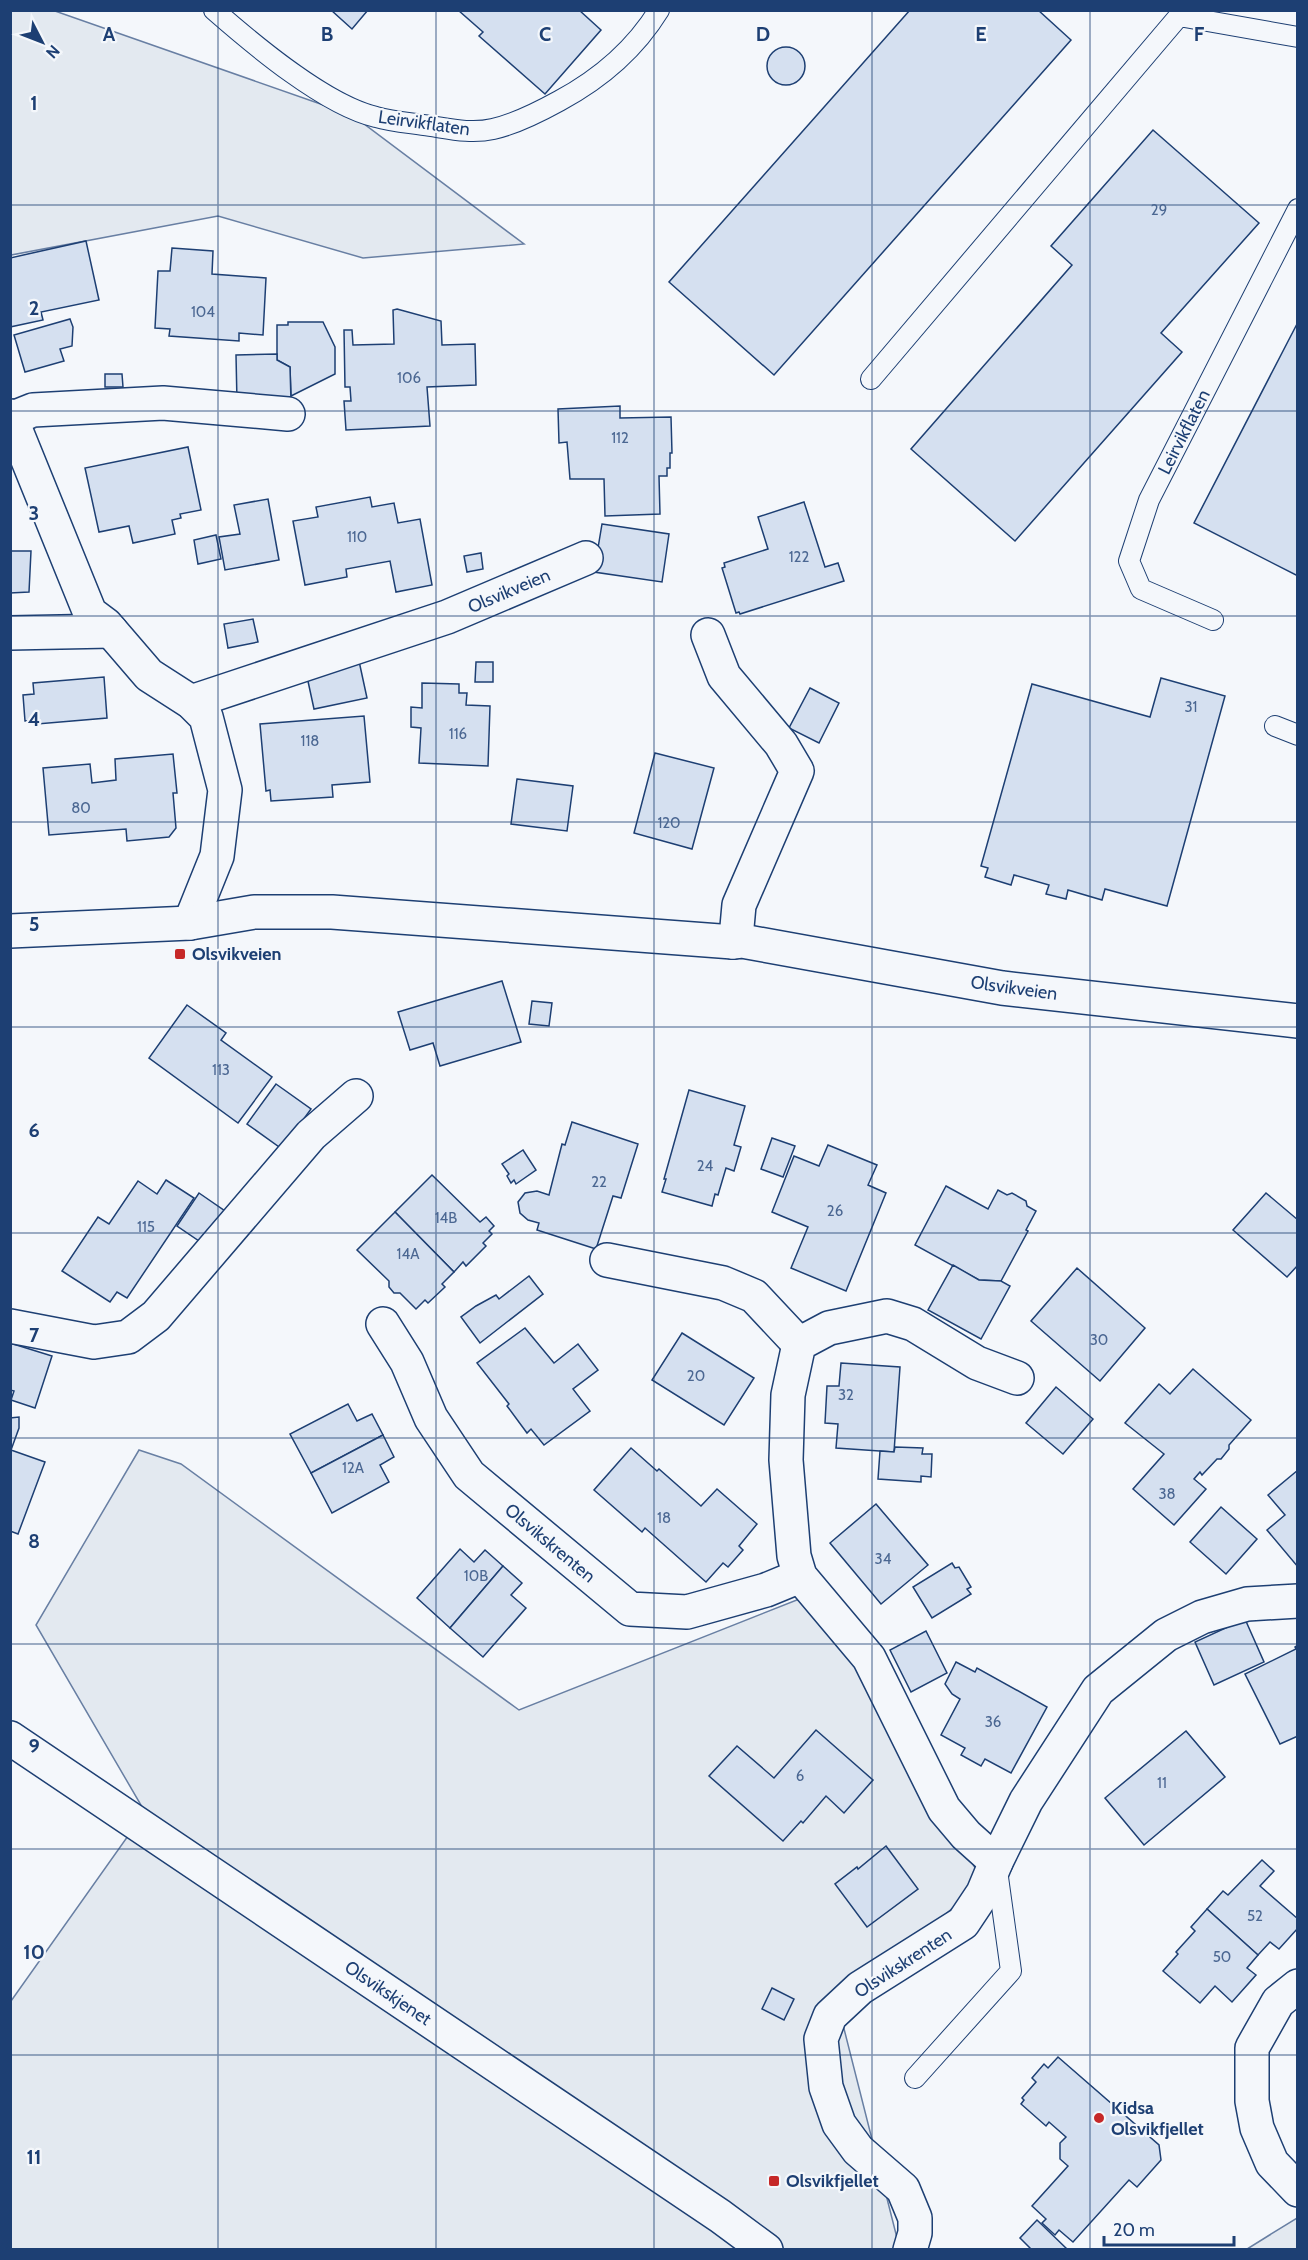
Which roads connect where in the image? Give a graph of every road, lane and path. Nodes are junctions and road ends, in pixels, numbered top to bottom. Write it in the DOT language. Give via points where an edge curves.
graph roads {
  1 [pos="214,10"];
  2 [pos="659,10"];
  3 [pos="1298,37"];
  4 [pos="1298,209"];
  5 [pos="872,379"];
  6 [pos="288,414"];
  7 [pos="12,417"];
  8 [pos="586,558"];
  9 [pos="1213,621"];
  10 [pos="111,631"];
  11 [pos="10,633"];
  12 [pos="708,635"];
  13 [pos="191,702"];
  14 [pos="1275,726"];
  15 [pos="1298,735"];
  16 [pos="190,923"];
  17 [pos="10,931"];
  18 [pos="733,942"];
  19 [pos="1298,1021"];
  20 [pos="356,1096"];
  21 [pos="607,1260"];
  22 [pos="383,1324"];
  23 [pos="10,1326"];
  24 [pos="799,1344"];
  25 [pos="1017,1378"];
  26 [pos="800,1576"];
  27 [pos="1298,1601"];
  28 [pos="10,1738"];
  29 [pos="996,1862"];
  30 [pos="1298,1986"];
  31 [pos="915,2078"];
  32 [pos="1298,2190"];
  33 [pos="766,2250"];
  34 [pos="910,2250"];
  1 -- 2 [label="lane, Leirvikflaten" via="283,65 348,106 375,117 463,131 493,129 530,116 584,88 645,33"];
  3 -- 5 [label="lane" via="1179,16"];
  4 -- 9 [label="lane, Leirvikflaten" via="1149,500 1129,561 1141,589"];
  6 -- 7 [label="street" via="163,402 33,410"];
  7 -- 10 [label="street" via="76,584 90,613"];
  8 -- 13 [label="street, Olsvikveien" via="447,617"];
  10 -- 11 [label="street"];
  10 -- 13 [label="street" via="149,675"];
  12 -- 18 [label="street" via="724,676 781,744 797,771 739,905"];
  13 -- 16 [label="street" via="206,717 225,790 217,856"];
  14 -- 15 [label="lane"];
  16 -- 17 [label="street, Olsvikveien"];
  16 -- 18 [label="street, Olsvikveien" via="254,912 332,912"];
  18 -- 19 [label="street, Olsvikveien" via="1002,988"];
  20 -- 23 [label="street" via="311,1135 156,1316 128,1337 94,1341"];
  21 -- 24 [label="street" via="723,1283 754,1296"];
  22 -- 26 [label="street, Olsvikskrenten" via="407,1362 431,1418 469,1475 630,1610 687,1612 766,1590"];
  24 -- 25 [label="street" via="829,1328 887,1317 913,1324 977,1363"];
  24 -- 26 [label="street" via="788,1395 786,1460 794,1556"];
  26 -- 29 [label="street" via="869,1658 944,1809"];
  27 -- 29 [label="street, Olsvikskrenten" via="1247,1605 1202,1617 1166,1635 1098,1690 1026,1801"];
  28 -- 33 [label="street, Olsvikskjenet"];
  29 -- 31 [label="lane" via="1011,1971"];
  29 -- 34 [label="street, Olsvikskrenten" via="983,1893 963,1923 860,1988 830,2016 821,2040 826,2087 839,2124 858,2150 903,2188 915,2218"];
  30 -- 32 [label="street" via="1278,2002 1252,2049 1252,2101 1257,2128 1272,2163"];
}
